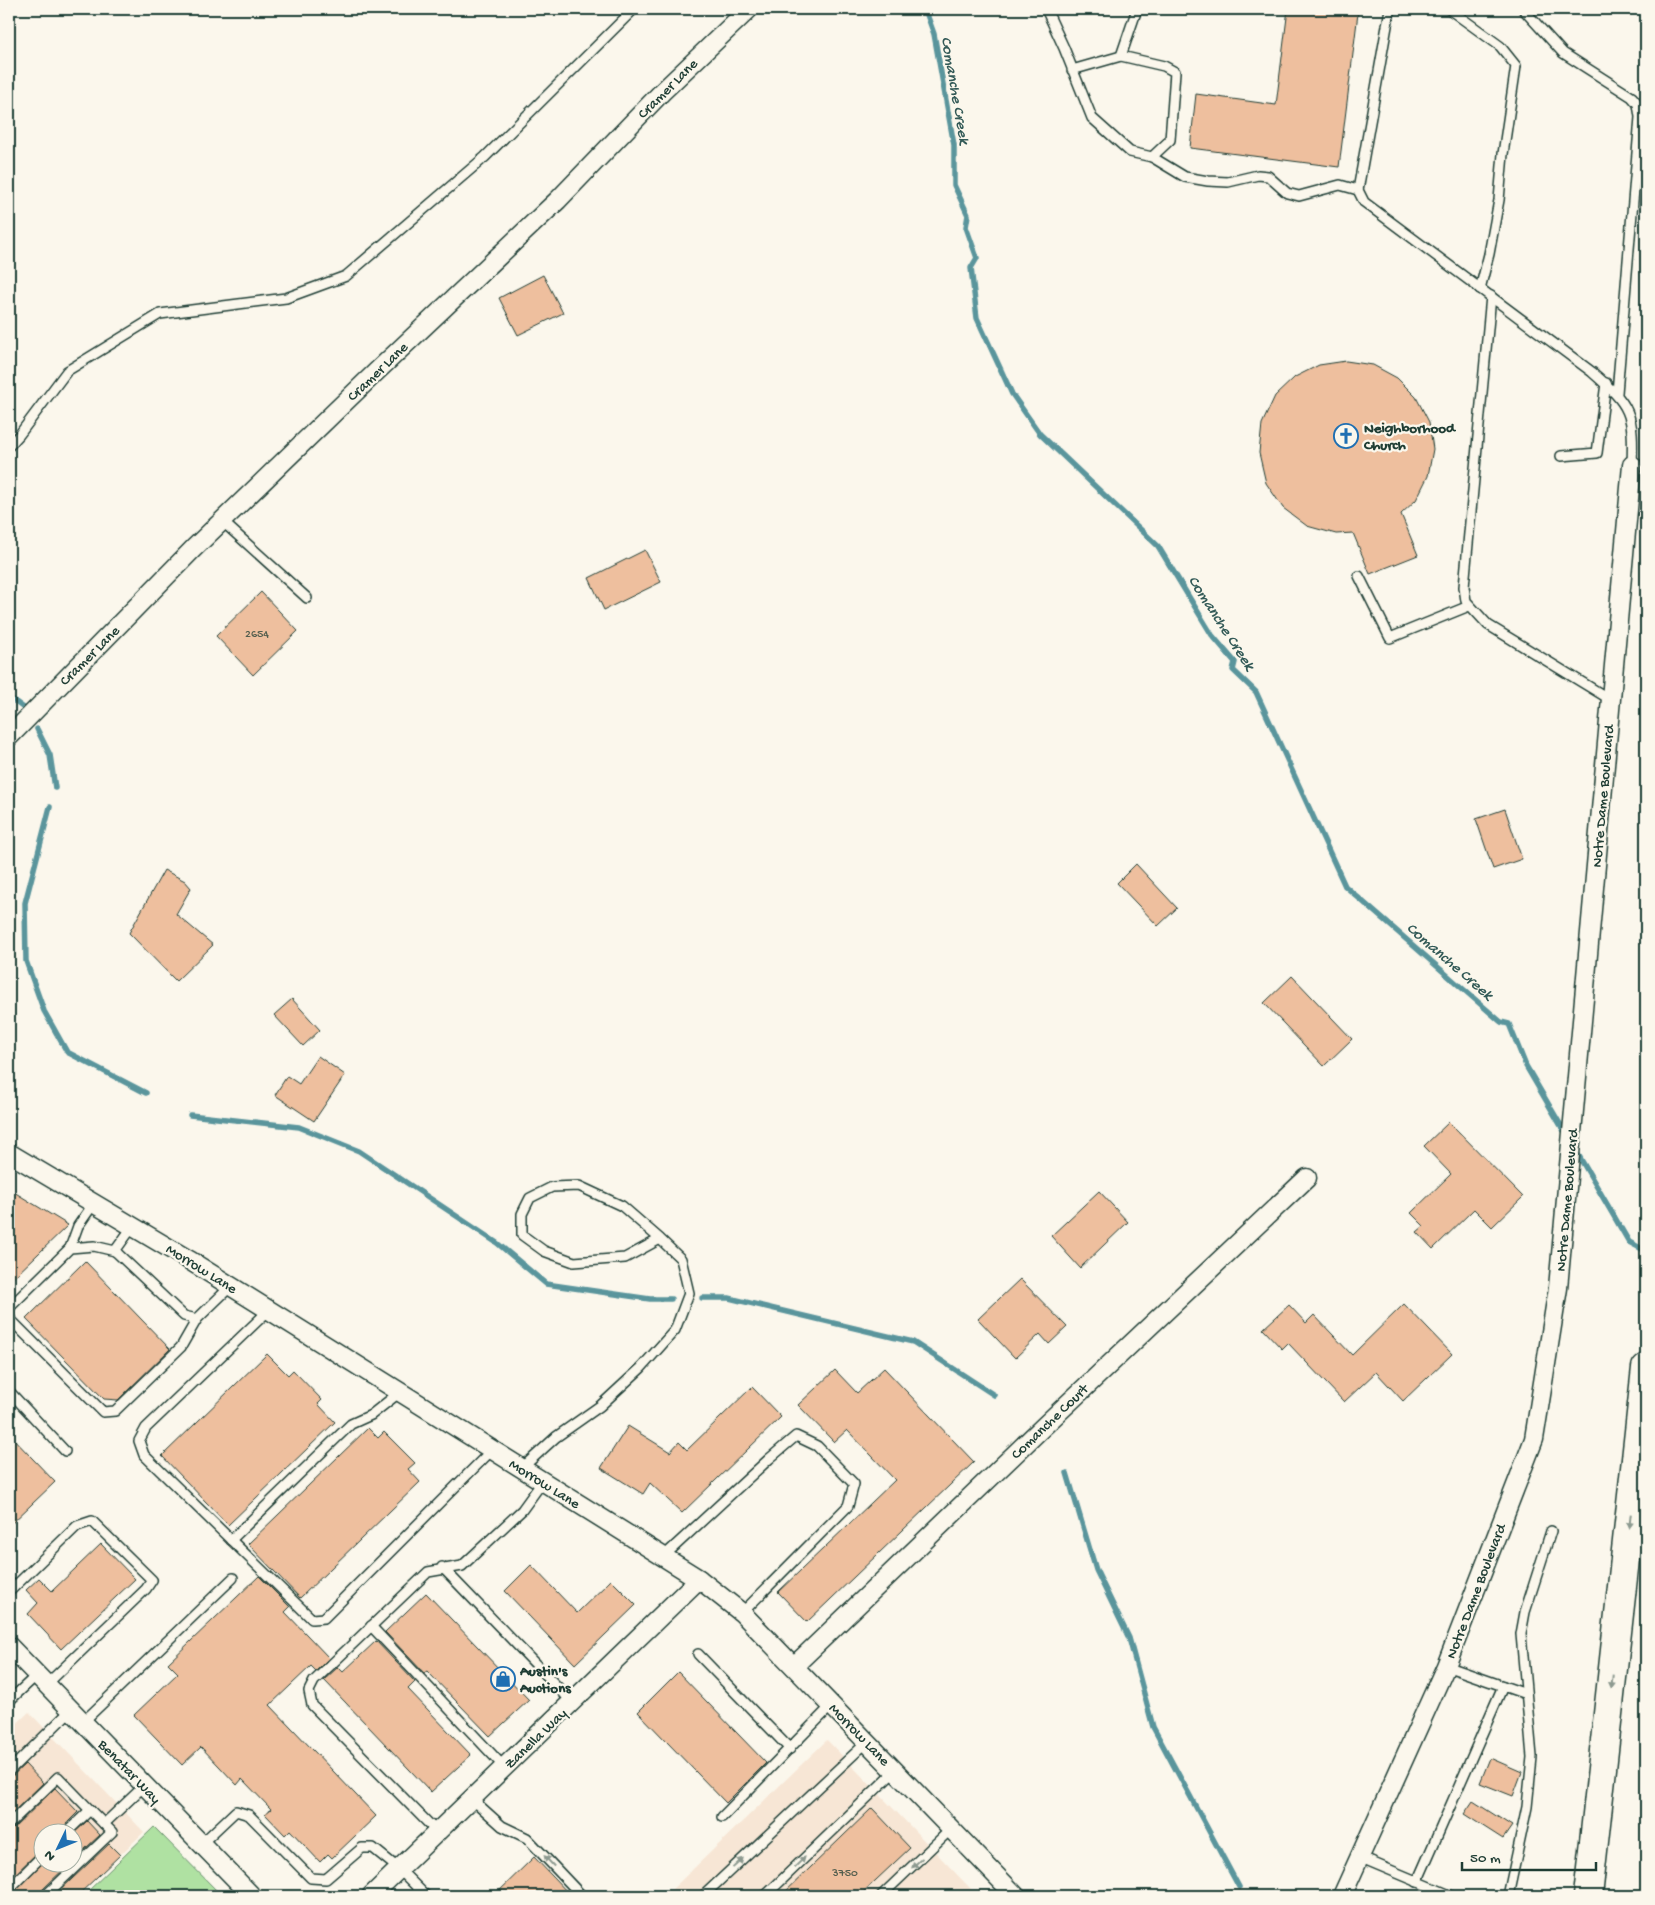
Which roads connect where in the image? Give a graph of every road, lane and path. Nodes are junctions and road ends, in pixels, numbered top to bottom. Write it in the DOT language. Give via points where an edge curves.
graph roads {
  1 [pos="634,9"];
  2 [pos="748,9"];
  3 [pos="1046,9"];
  4 [pos="1137,9"];
  5 [pos="1390,9"];
  6 [pos="1449,9"];
  7 [pos="1522,9"];
  8 [pos="1121,56"];
  9 [pos="1072,70"];
  10 [pos="1152,157"];
  11 [pos="1358,190"];
  12 [pos="1480,288"];
  13 [pos="1491,296"];
  14 [pos="1606,384"];
  15 [pos="1617,393"];
  16 [pos="9,446"];
  17 [pos="1561,456"];
  18 [pos="1632,465"];
  19 [pos="222,521"];
  20 [pos="1359,576"];
  21 [pos="307,598"];
  22 [pos="1469,606"];
  23 [pos="1611,700"];
  24 [pos="9,736"];
  25 [pos="9,1153"];
  26 [pos="1307,1178"];
  27 [pos="94,1203"];
  28 [pos="133,1226"];
  29 [pos="660,1238"];
  30 [pos="70,1248"];
  31 [pos="115,1251"];
  32 [pos="231,1286"];
  33 [pos="9,1308"];
  34 [pos="269,1310"];
  35 [pos="9,1318"];
  36 [pos="197,1319"];
  37 [pos="1646,1368"];
  38 [pos="9,1391"];
  39 [pos="400,1392"];
  40 [pos="492,1450"];
  41 [pos="65,1451"];
  42 [pos="522,1468"];
  43 [pos="542,1481"];
  44 [pos="1551,1531"];
  45 [pos="231,1540"];
  46 [pos="663,1557"];
  47 [pos="442,1568"];
  48 [pos="232,1578"];
  49 [pos="699,1579"];
  50 [pos="9,1592"];
  51 [pos="742,1613"];
  52 [pos="372,1626"];
  53 [pos="9,1646"];
  54 [pos="698,1654"];
  55 [pos="794,1666"];
  56 [pos="1446,1666"];
  57 [pos="41,1680"];
  58 [pos="1503,1686"];
  59 [pos="1526,1694"];
  60 [pos="9,1701"];
  61 [pos="572,1702"];
  62 [pos="832,1705"];
  63 [pos="77,1716"];
  64 [pos="867,1742"];
  65 [pos="790,1749"];
  66 [pos="504,1767"];
  67 [pos="895,1770"];
  68 [pos="9,1771"];
  69 [pos="144,1786"];
  70 [pos="472,1799"];
  71 [pos="90,1810"];
  72 [pos="722,1817"];
  73 [pos="77,1822"];
  74 [pos="9,1824"];
  75 [pos="104,1824"];
  76 [pos="951,1829"];
  77 [pos="437,1832"];
  78 [pos="201,1844"];
  79 [pos="1359,1857"];
  80 [pos="32,1866"];
  81 [pos="399,1869"];
  82 [pos="1417,1882"];
  83 [pos="9,1889"];
  84 [pos="45,1896"];
  85 [pos="252,1896"];
  86 [pos="371,1896"];
  87 [pos="426,1896"];
  88 [pos="582,1896"];
  89 [pos="703,1896"];
  90 [pos="765,1896"];
  91 [pos="881,1896"];
  92 [pos="1016,1896"];
  93 [pos="1342,1896"];
  94 [pos="1452,1896"];
  95 [pos="1508,1896"];
  96 [pos="1588,1896"];
  1 -- 16 [label="lane" via="485,157 346,276 286,298 160,314 67,371"];
  2 -- 19 [label="street, Cramer Lane" via="558,200"];
  3 -- 9 [label="lane"];
  4 -- 8 [label="lane"];
  5 -- 11 [label="lane"];
  6 -- 12 [label="lane" via="1500,46 1516,66 1499,200"];
  7 -- 15 [label="lane" via="1563,53 1638,104 1640,117"];
  8 -- 9 [label="lane"];
  8 -- 10 [label="lane" via="1176,72 1170,140"];
  9 -- 10 [label="lane" via="1092,118 1130,152"];
  10 -- 11 [label="lane" via="1185,177 1208,181 1228,182 1268,176 1287,193 1299,196 1340,185"];
  11 -- 12 [label="lane" via="1364,202"];
  12 -- 13 [label="lane"];
  13 -- 14 [label="lane"];
  13 -- 22 [label="lane" via="1464,587"];
  14 -- 15 [label="lane"];
  14 -- 17 [label="lane" via="1597,453"];
  15 -- 18 [label="lane" via="1624,402 1633,430"];
  18 -- 23 [label="street, Notre Dame Boulevard"];
  19 -- 21 [label="lane"];
  19 -- 24 [label="street, Cramer Lane"];
  20 -- 22 [label="lane" via="1390,638"];
  22 -- 23 [label="lane" via="1488,625"];
  23 -- 56 [label="street, Notre Dame Boulevard" via="1558,1288 1534,1439"];
  25 -- 27 [label="street, Morrow Lane"];
  26 -- 55 [label="street, Comanche Court"];
  27 -- 28 [label="street, Morrow Lane"];
  27 -- 30 [label="lane" via="78,1226"];
  28 -- 31 [label="lane"];
  28 -- 32 [label="street, Morrow Lane"];
  29 -- 29 [label="lane" via="622,1206 579,1186 552,1186 530,1198 522,1214 522,1235 544,1251 574,1262 625,1258"];
  29 -- 42 [label="lane" via="681,1260 688,1293 675,1330 600,1406 556,1437"];
  30 -- 31 [label="lane" via="94,1246"];
  30 -- 33 [label="lane"];
  31 -- 36 [label="lane" via="184,1316"];
  32 -- 34 [label="street, Morrow Lane"];
  32 -- 36 [label="lane"];
  34 -- 39 [label="street, Morrow Lane"];
  34 -- 45 [label="lane" via="146,1428 139,1442 144,1455"];
  35 -- 36 [label="lane" via="103,1412 115,1411 175,1353"];
  37 -- 96 [label="highway, one-way"];
  38 -- 41 [label="lane"];
  39 -- 40 [label="street, Morrow Lane"];
  39 -- 45 [label="lane" via="371,1416 351,1424"];
  40 -- 42 [label="street, Morrow Lane"];
  40 -- 45 [label="lane" via="324,1618 312,1619"];
  42 -- 43 [label="street, Morrow Lane"];
  43 -- 46 [label="street, Morrow Lane"];
  43 -- 47 [label="lane" via="522,1510 462,1566"];
  44 -- 59 [label="lane" via="1521,1634"];
  46 -- 49 [label="street, Morrow Lane"];
  46 -- 51 [label="lane" via="796,1436 817,1446 854,1484 848,1506"];
  47 -- 52 [label="lane" via="428,1572"];
  47 -- 61 [label="lane"];
  48 -- 63 [label="lane"];
  49 -- 51 [label="street, Morrow Lane"];
  49 -- 61 [label="street, Zanella Way"];
  50 -- 57 [label="lane" via="77,1526 92,1520 152,1580 146,1589"];
  51 -- 55 [label="street, Morrow Lane"];
  52 -- 66 [label="lane"];
  52 -- 77 [label="lane" via="314,1681 309,1692 312,1705"];
  53 -- 57 [label="street, Benatar Way"];
  54 -- 65 [label="lane"];
  55 -- 62 [label="street, Morrow Lane"];
  56 -- 58 [label="lane"];
  56 -- 79 [label="street, Notre Dame Boulevard"];
  57 -- 60 [label="lane"];
  57 -- 63 [label="street, Benatar Way"];
  58 -- 59 [label="lane"];
  58 -- 82 [label="lane"];
  59 -- 95 [label="lane" via="1532,1757 1527,1807"];
  61 -- 66 [label="street, Zanella Way"];
  62 -- 64 [label="street, Morrow Lane"];
  62 -- 65 [label="lane"];
  63 -- 68 [label="lane"];
  63 -- 69 [label="street, Benatar Way"];
  64 -- 67 [label="street, Morrow Lane"];
  89 -- 64 [label="lane, one-way"];
  65 -- 72 [label="lane"];
  66 -- 70 [label="street, Zanella Way"];
  67 -- 76 [label="street, Morrow Lane"];
  90 -- 67 [label="lane, one-way"];
  69 -- 75 [label="lane"];
  69 -- 78 [label="street, Benatar Way"];
  70 -- 77 [label="street, Zanella Way"];
  88 -- 70 [label="lane, one-way" via="527,1838 502,1826"];
  71 -- 73 [label="lane"];
  71 -- 74 [label="lane" via="58,1776"];
  71 -- 75 [label="lane"];
  75 -- 84 [label="lane" via="112,1832"];
  76 -- 91 [label="lane, one-way"];
  76 -- 92 [label="street, Morrow Lane"];
  77 -- 81 [label="street, Zanella Way"];
  78 -- 81 [label="lane" via="236,1811 249,1816 311,1878 326,1879 362,1848 373,1848"];
  78 -- 85 [label="street, Benatar Way"];
  79 -- 82 [label="lane"];
  79 -- 93 [label="street, Notre Dame Boulevard"];
  80 -- 83 [label="lane"];
  81 -- 86 [label="street, Zanella Way"];
  81 -- 87 [label="lane"];
  82 -- 94 [label="lane"];
}
